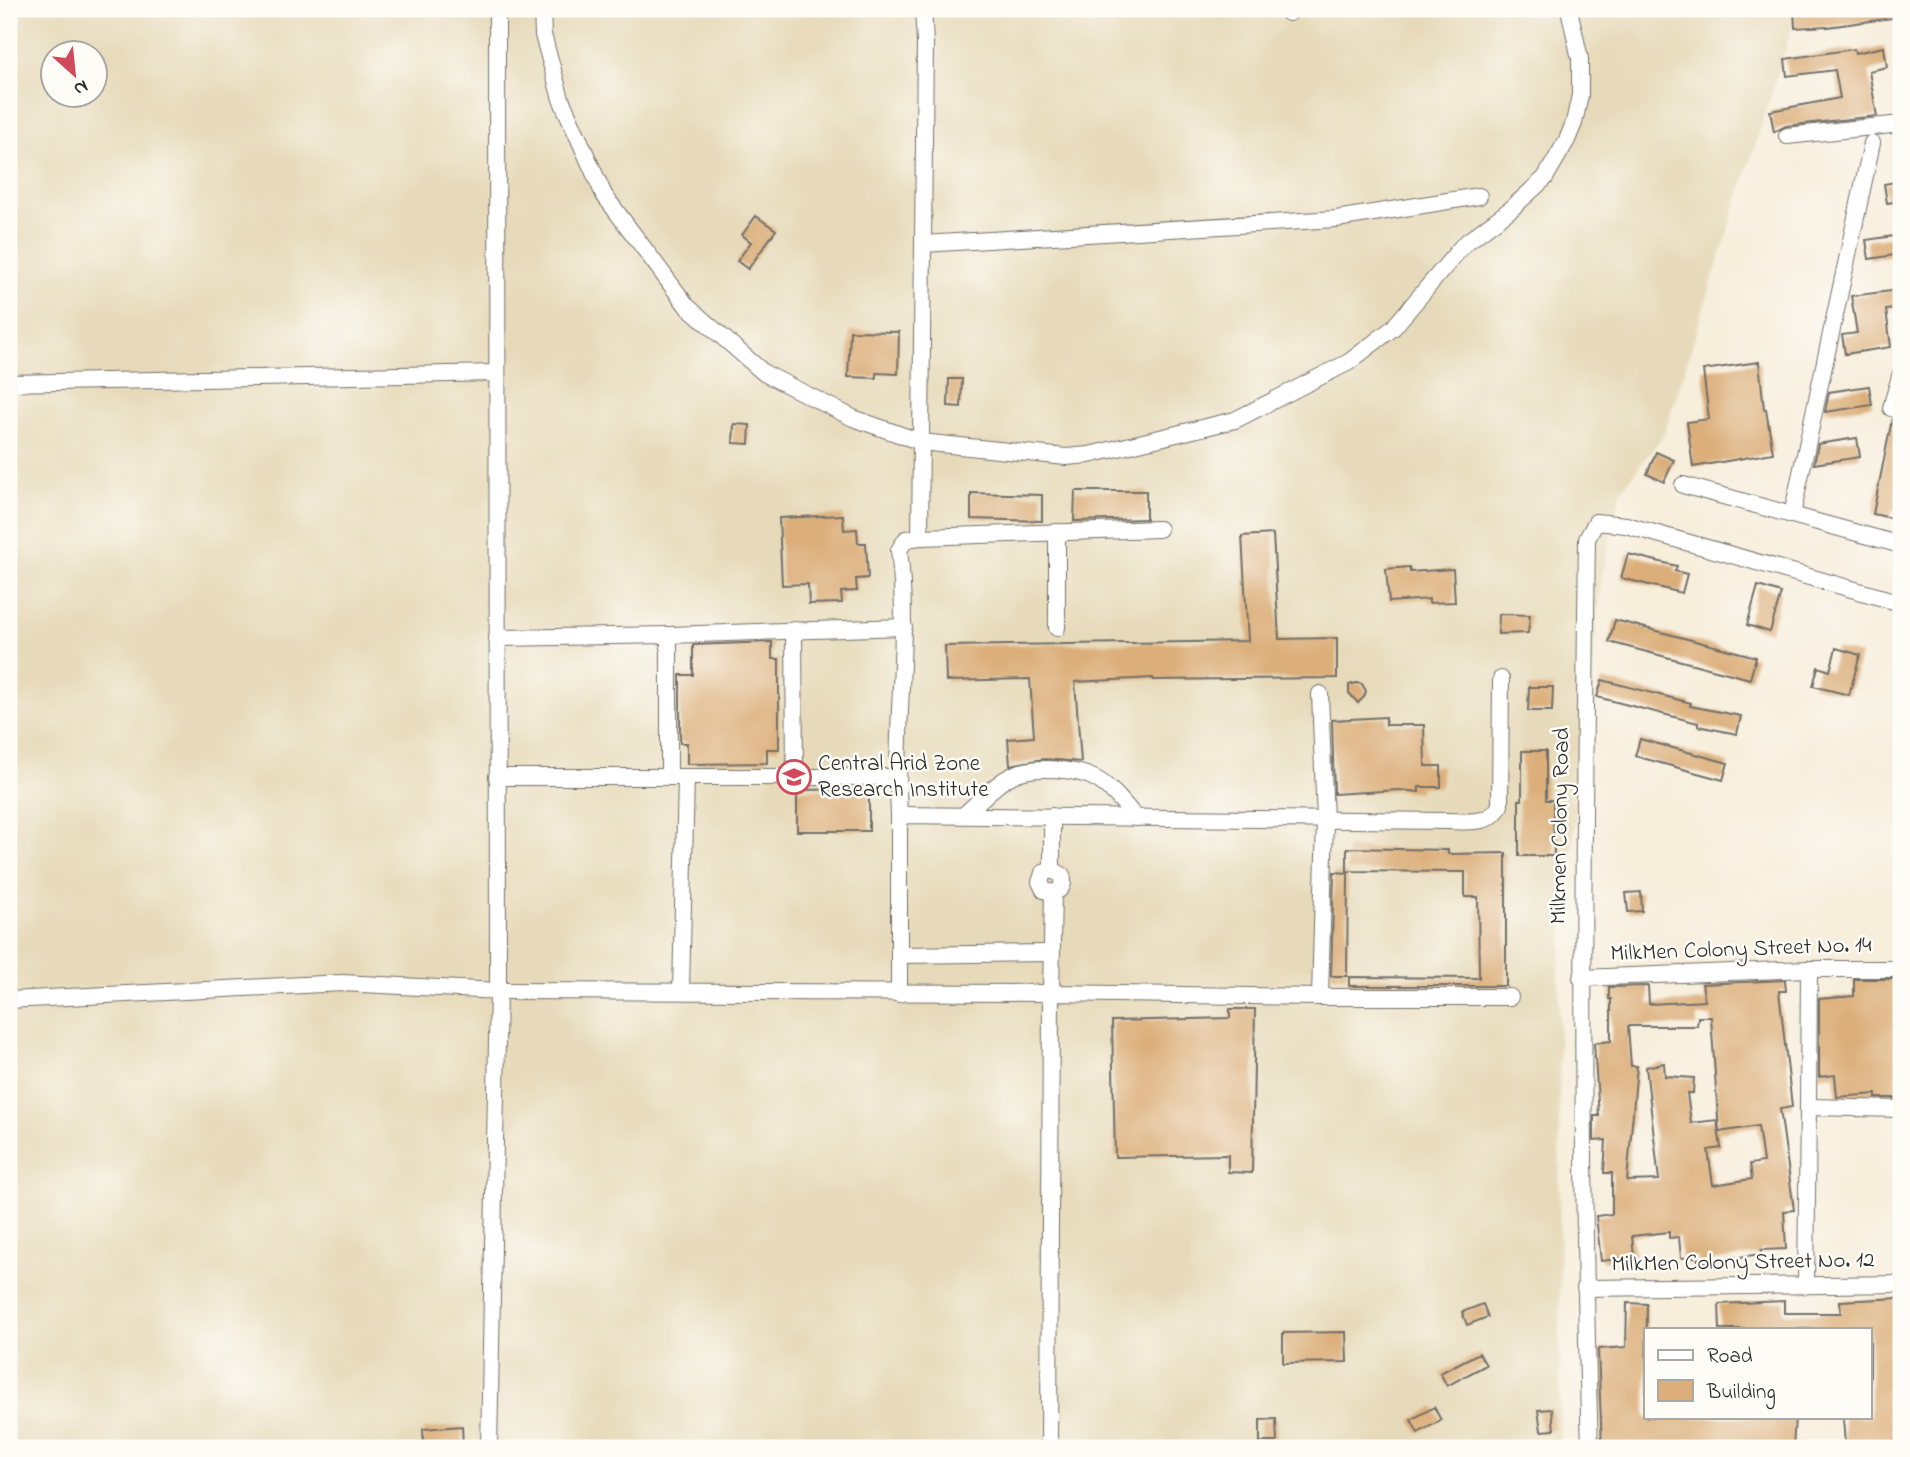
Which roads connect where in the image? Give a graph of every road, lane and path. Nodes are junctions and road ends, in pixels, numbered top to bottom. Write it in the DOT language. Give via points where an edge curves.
graph roads {
  1 [pos="497,9"];
  2 [pos="542,9"];
  3 [pos="923,9"];
  4 [pos="1569,9"];
  5 [pos="1901,124"];
  6 [pos="1787,136"];
  7 [pos="1872,143"];
  8 [pos="1479,196"];
  9 [pos="923,244"];
  10 [pos="497,373"];
  11 [pos="1901,373"];
  12 [pos="9,383"];
  13 [pos="1901,411"];
  14 [pos="921,442"];
  15 [pos="1683,485"];
  16 [pos="1792,515"];
  17 [pos="1159,529"];
  18 [pos="1057,532"];
  19 [pos="920,537"];
  20 [pos="1901,545"];
  21 [pos="1901,603"];
  22 [pos="904,626"];
  23 [pos="1057,628"];
  24 [pos="793,630"];
  25 [pos="669,635"];
  26 [pos="497,638"];
  27 [pos="1500,679"];
  28 [pos="1320,694"];
  29 [pos="497,777"];
  30 [pos="669,777"];
  31 [pos="686,777"];
  32 [pos="897,777"];
  33 [pos="795,778"];
  34 [pos="899,815"];
  35 [pos="964,816"];
  36 [pos="1052,816"];
  37 [pos="1136,818"];
  38 [pos="1325,820"];
  39 [pos="1052,953"];
  40 [pos="900,955"];
  41 [pos="1809,969"];
  42 [pos="1901,969"];
  43 [pos="1581,978"];
  44 [pos="498,991"];
  45 [pos="681,991"];
  46 [pos="1051,993"];
  47 [pos="899,994"];
  48 [pos="1320,997"];
  49 [pos="1510,997"];
  50 [pos="9,1000"];
  51 [pos="1808,1107"];
  52 [pos="1901,1109"];
  53 [pos="1901,1284"];
  54 [pos="1806,1285"];
  55 [pos="1585,1288"];
  56 [pos="489,1448"];
  57 [pos="1049,1448"];
  58 [pos="1590,1448"];
  1 -- 10 [label="street"];
  2 -- 14 [label="street" via="543,35 562,99 604,195 687,306 764,373 853,418"];
  3 -- 9 [label="street"];
  4 -- 14 [label="street" via="1580,60 1580,95 1567,141 1545,178 1464,244 1393,328 1357,357 1235,420 1089,455 1066,457"];
  5 -- 6 [label="street"];
  7 -- 16 [label="street"];
  8 -- 9 [label="street" via="1336,219"];
  9 -- 14 [label="street"];
  10 -- 12 [label="street"];
  10 -- 26 [label="street"];
  11 -- 13 [label="street" via="1891,408"];
  14 -- 19 [label="street"];
  15 -- 16 [label="street"];
  16 -- 20 [label="street"];
  17 -- 18 [label="street"];
  18 -- 19 [label="street"];
  18 -- 23 [label="street"];
  19 -- 22 [label="street" via="906,539 899,550"];
  21 -- 43 [label="street, Milkmen Colony Road" via="1626,526 1596,522 1587,539"];
  22 -- 24 [label="street"];
  22 -- 32 [label="street"];
  24 -- 25 [label="street"];
  24 -- 33 [label="street"];
  25 -- 26 [label="street"];
  25 -- 30 [label="street"];
  26 -- 29 [label="street"];
  27 -- 38 [label="street" via="1500,806 1496,815 1446,821"];
  28 -- 38 [label="street"];
  29 -- 30 [label="street"];
  29 -- 44 [label="street"];
  30 -- 31 [label="street"];
  31 -- 33 [label="street"];
  31 -- 45 [label="street"];
  32 -- 33 [label="street"];
  32 -- 34 [label="street"];
  34 -- 35 [label="street"];
  34 -- 40 [label="street"];
  35 -- 36 [label="street"];
  35 -- 37 [label="street" via="1014,774 1045,769 1094,778"];
  36 -- 37 [label="street"];
  36 -- 39 [label="street" via="1052,870 1043,873 1040,882 1044,890 1053,893"];
  37 -- 38 [label="street"];
  38 -- 48 [label="street"];
  39 -- 40 [label="street"];
  39 -- 46 [label="street"];
  40 -- 47 [label="street"];
  41 -- 42 [label="street, MilkMen Colony Street No. 14"];
  41 -- 43 [label="street, MilkMen Colony Street No. 14"];
  41 -- 51 [label="street"];
  43 -- 55 [label="street, Milkmen Colony Road"];
  44 -- 45 [label="street"];
  44 -- 50 [label="street" via="342,984"];
  44 -- 56 [label="street"];
  45 -- 47 [label="street"];
  46 -- 47 [label="street"];
  46 -- 48 [label="street"];
  46 -- 57 [label="street"];
  48 -- 49 [label="street"];
  51 -- 52 [label="street"];
  51 -- 54 [label="street"];
  53 -- 54 [label="street, MilkMen Colony Street No. 12"];
  54 -- 55 [label="street, MilkMen Colony Street No. 12"];
  55 -- 58 [label="street, Milkmen Colony Road"];
}
